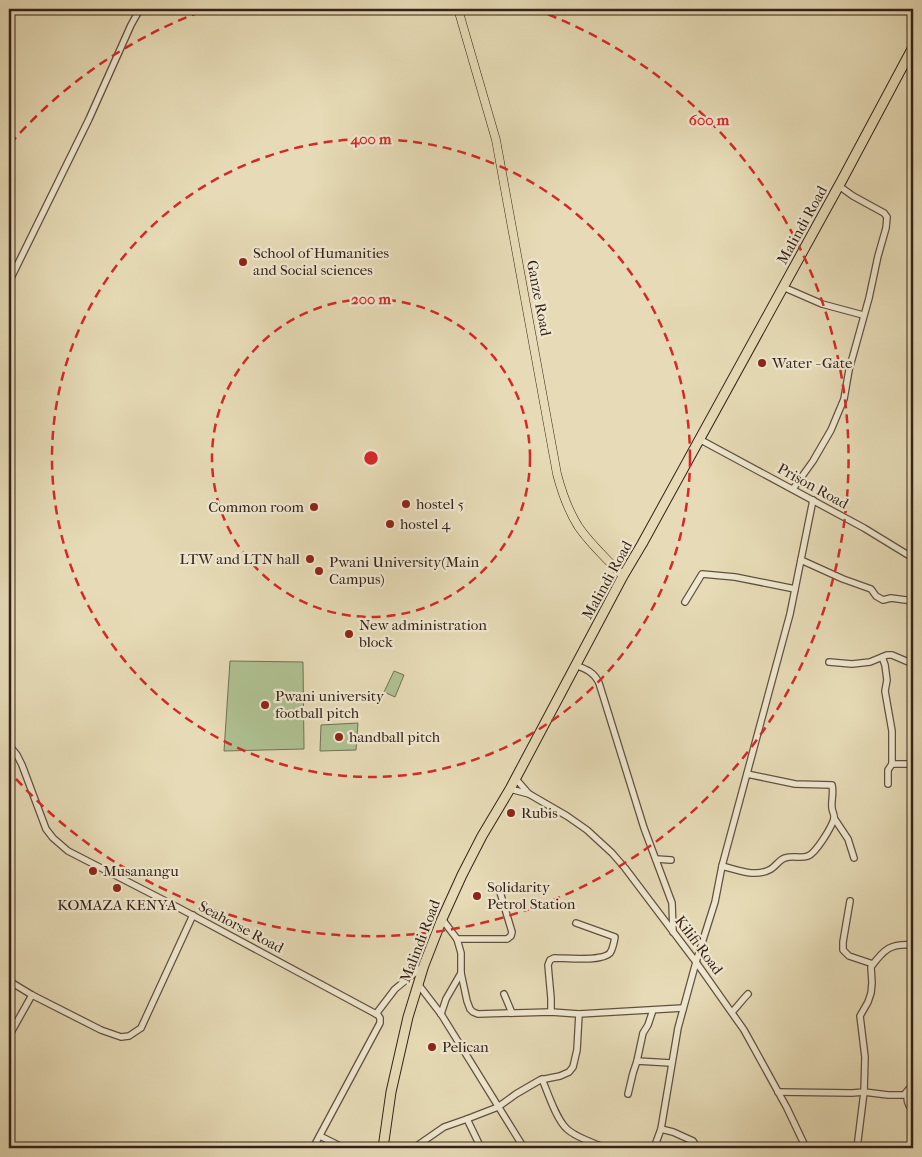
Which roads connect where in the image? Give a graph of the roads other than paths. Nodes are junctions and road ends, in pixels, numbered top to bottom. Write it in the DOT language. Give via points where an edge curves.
graph roads {
  1 [pos="140,9"];
  2 [pos="458,9"];
  3 [pos="913,47"];
  4 [pos="839,186"];
  5 [pos="9,282"];
  6 [pos="783,287"];
  7 [pos="863,315"];
  8 [pos="699,439"];
  9 [pos="793,489"];
  10 [pos="813,500"];
  11 [pos="913,558"];
  12 [pos="801,560"];
  13 [pos="623,576"];
  14 [pos="795,589"];
  15 [pos="913,600"];
  16 [pos="685,602"];
  17 [pos="882,657"];
  18 [pos="829,662"];
  19 [pos="913,664"];
  20 [pos="575,665"];
  21 [pos="9,746"];
  22 [pos="892,764"];
  23 [pos="913,764"];
  24 [pos="747,774"];
  25 [pos="516,779"];
  26 [pos="888,784"];
  27 [pos="510,789"];
  28 [pos="529,794"];
  29 [pos="834,818"];
  30 [pos="854,858"];
  31 [pos="656,859"];
  32 [pos="671,860"];
  33 [pos="722,866"];
  34 [pos="500,892"];
  35 [pos="850,901"];
  36 [pos="193,915"];
  37 [pos="442,919"];
  38 [pos="576,923"];
  39 [pos="673,932"];
  40 [pos="457,939"];
  41 [pos="913,945"];
  42 [pos="696,962"];
  43 [pos="873,964"];
  44 [pos="424,965"];
  45 [pos="461,973"];
  46 [pos="9,981"];
  47 [pos="418,984"];
  48 [pos="504,994"];
  49 [pos="748,994"];
  50 [pos="32,995"];
  51 [pos="683,1008"];
  52 [pos="653,1010"];
  53 [pos="551,1012"];
  54 [pos="732,1012"];
  55 [pos="512,1013"];
  56 [pos="376,1014"];
  57 [pos="441,1014"];
  58 [pos="579,1014"];
  59 [pos="9,1036"];
  60 [pos="637,1061"];
  61 [pos="672,1063"];
  62 [pos="542,1079"];
  63 [pos="913,1084"];
  64 [pos="778,1092"];
  65 [pos="864,1092"];
  66 [pos="628,1094"];
  67 [pos="907,1104"];
  68 [pos="498,1107"];
  69 [pos="913,1108"];
  70 [pos="913,1112"];
  71 [pos="467,1120"];
  72 [pos="661,1129"];
  73 [pos="320,1136"];
  74 [pos="313,1148"];
  75 [pos="344,1148"];
  76 [pos="383,1148"];
  77 [pos="419,1148"];
  78 [pos="481,1148"];
  79 [pos="524,1148"];
  80 [pos="606,1148"];
  81 [pos="654,1148"];
  82 [pos="694,1148"];
  83 [pos="806,1148"];
  84 [pos="857,1148"];
  1 -- 5 [label="street"];
  2 -- 13 [label="main road, Ganze Road" via="496,140 562,493 580,528"];
  3 -- 4 [label="highway, Malindi Road"];
  4 -- 6 [label="highway, Malindi Road"];
  4 -- 7 [label="street" via="886,217 886,228"];
  6 -- 7 [label="street" via="822,304"];
  6 -- 8 [label="highway, Malindi Road"];
  7 -- 9 [label="street" via="844,399 831,430"];
  8 -- 9 [label="street, Prison Road"];
  8 -- 13 [label="highway, Malindi Road"];
  9 -- 10 [label="street, Prison Road"];
  10 -- 11 [label="street, Prison Road"];
  10 -- 12 [label="street"];
  12 -- 14 [label="street"];
  12 -- 15 [label="street" via="871,589 883,600"];
  13 -- 20 [label="highway, Malindi Road"];
  14 -- 16 [label="street" via="734,576 702,574"];
  14 -- 24 [label="street"];
  17 -- 18 [label="street" via="852,664"];
  17 -- 19 [label="street" via="892,654"];
  17 -- 22 [label="street" via="886,665 885,691 892,730"];
  20 -- 25 [label="highway, Malindi Road"];
  20 -- 31 [label="street" via="590,671 597,679"];
  21 -- 36 [label="street, Seahorse Road" via="17,755 46,829 53,838 68,851"];
  22 -- 23 [label="street"];
  22 -- 26 [label="street" via="888,770"];
  24 -- 29 [label="street" via="795,784 832,785"];
  24 -- 33 [label="street"];
  25 -- 27 [label="highway, Malindi Road"];
  25 -- 28 [label="street, Kilifi Road"];
  27 -- 28 [label="street, Kilifi Road"];
  27 -- 37 [label="highway, Malindi Road" via="482,836"];
  28 -- 39 [label="street, Kilifi Road" via="599,840 625,868"];
  29 -- 30 [label="street" via="848,839"];
  29 -- 33 [label="street" via="811,855 782,859 771,869 759,873"];
  31 -- 32 [label="street"];
  31 -- 39 [label="street" via="672,902"];
  33 -- 42 [label="street" via="715,902"];
  34 -- 40 [label="street" via="511,936 507,939"];
  35 -- 43 [label="street" via="843,950 849,956"];
  36 -- 50 [label="street" via="141,1028 128,1036 101,1030"];
  36 -- 56 [label="street, Seahorse Road"];
  37 -- 40 [label="street"];
  37 -- 44 [label="highway, Malindi Road"];
  38 -- 53 [label="street" via="615,937 608,954 600,957 550,960"];
  39 -- 42 [label="street, Kilifi Road"];
  40 -- 45 [label="street"];
  41 -- 43 [label="street" via="894,946"];
  42 -- 51 [label="street"];
  42 -- 54 [label="street, Kilifi Road"];
  43 -- 65 [label="street" via="870,998 860,1016 865,1057"];
  44 -- 47 [label="highway, Malindi Road"];
  44 -- 56 [label="street" via="395,989"];
  45 -- 55 [label="street" via="473,1012 486,1015"];
  45 -- 57 [label="street"];
  46 -- 50 [label="street"];
  47 -- 57 [label="street"];
  47 -- 76 [label="highway, Malindi Road" via="402,1040"];
  48 -- 55 [label="street"];
  49 -- 54 [label="street"];
  50 -- 59 [label="street"];
  51 -- 52 [label="street"];
  51 -- 61 [label="street"];
  52 -- 58 [label="street"];
  52 -- 60 [label="street" via="643,1033"];
  53 -- 55 [label="street"];
  53 -- 58 [label="street"];
  54 -- 64 [label="street, Kilifi Road"];
  56 -- 73 [label="street" via="380,1023"];
  57 -- 68 [label="street"];
  58 -- 62 [label="street" via="577,1050 572,1069 564,1075"];
  60 -- 61 [label="street"];
  60 -- 66 [label="street"];
  61 -- 72 [label="street"];
  62 -- 68 [label="street"];
  62 -- 80 [label="street" via="567,1129"];
  63 -- 65 [label="street" via="904,1095"];
  63 -- 67 [label="street" via="908,1091"];
  64 -- 65 [label="street"];
  64 -- 83 [label="street, Kilifi Road"];
  65 -- 84 [label="street"];
  67 -- 69 [label="street"];
  67 -- 70 [label="street"];
  68 -- 71 [label="street"];
  68 -- 79 [label="street"];
  71 -- 77 [label="street" via="444,1126 418,1145"];
  71 -- 78 [label="street"];
  72 -- 81 [label="street"];
  72 -- 82 [label="street" via="693,1141"];
  73 -- 74 [label="street"];
  73 -- 75 [label="street"];
}
